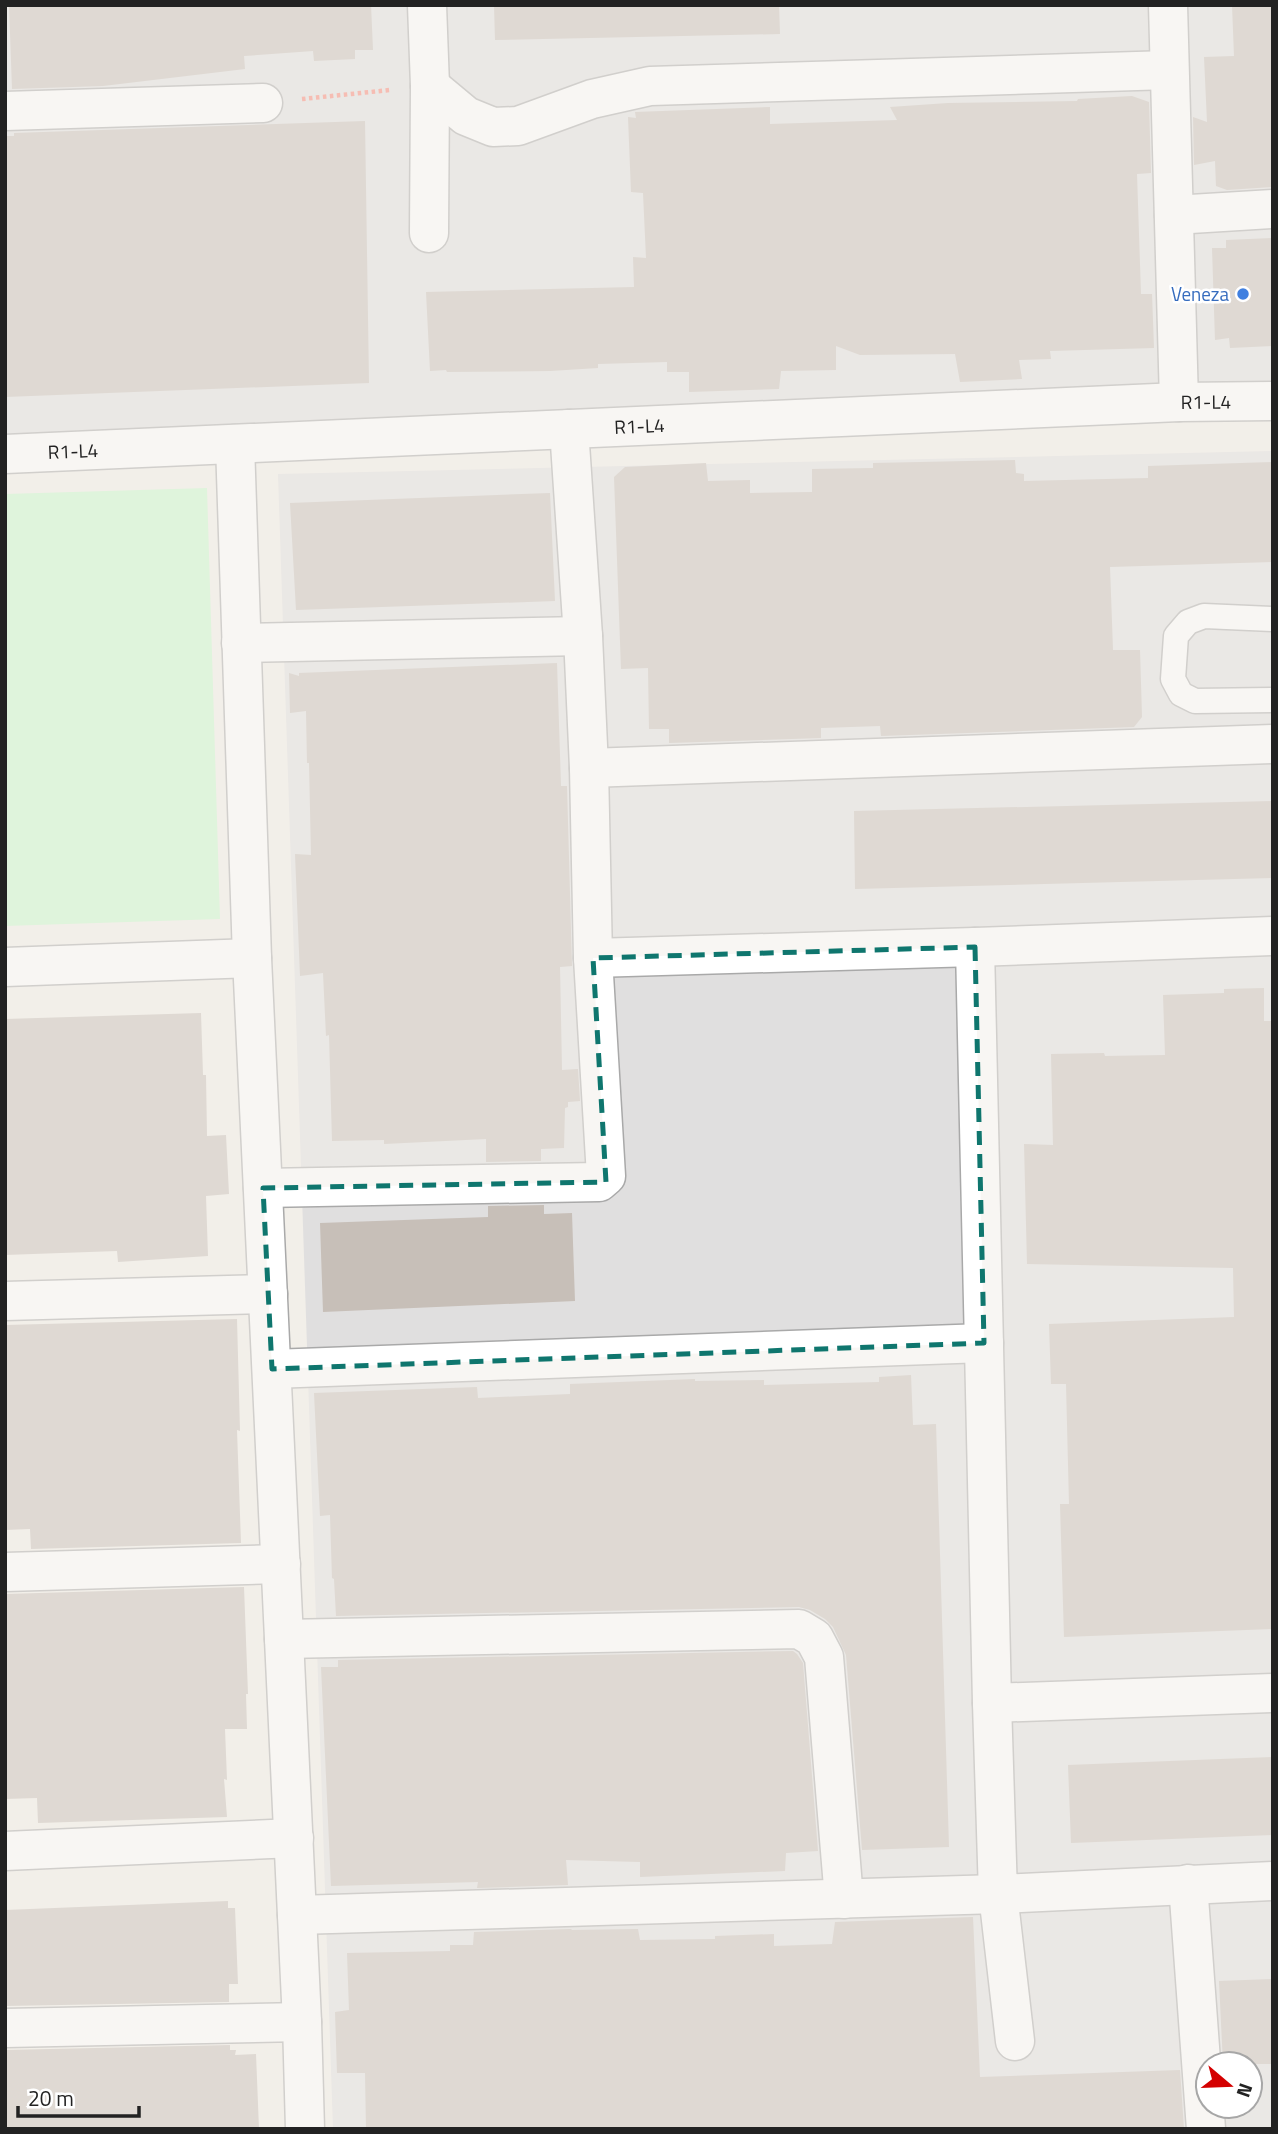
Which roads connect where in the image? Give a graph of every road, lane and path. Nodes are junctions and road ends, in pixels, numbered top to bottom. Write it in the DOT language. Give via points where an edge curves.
graph roads {
  1 [pos="427,5"];
  2 [pos="1168,5"];
  3 [pos="1169,70"];
  4 [pos="430,86"];
  5 [pos="263,103"];
  6 [pos="5,111"];
  7 [pos="1273,209"];
  8 [pos="1174,215"];
  9 [pos="429,233"];
  10 [pos="1273,401"];
  11 [pos="1180,402"];
  12 [pos="569,429"];
  13 [pos="235,444"];
  14 [pos="5,454"];
  15 [pos="1273,619"];
  16 [pos="583,636"];
  17 [pos="241,643"];
  18 [pos="1273,700"];
  19 [pos="1273,744"];
  20 [pos="589,768"];
  21 [pos="1273,936"];
  22 [pos="975,947"];
  23 [pos="252,958"];
  24 [pos="593,958"];
  25 [pos="5,967"];
  26 [pos="263,1188"];
  27 [pos="268,1294"];
  28 [pos="5,1301"];
  29 [pos="984,1343"];
  30 [pos="272,1368"];
  31 [pos="281,1564"];
  32 [pos="5,1572"];
  33 [pos="284,1640"];
  34 [pos="1273,1693"];
  35 [pos="992,1703"];
  36 [pos="294,1838"];
  37 [pos="5,1851"];
  38 [pos="1273,1881"];
  39 [pos="1188,1884"];
  40 [pos="998,1894"];
  41 [pos="844,1899"];
  42 [pos="297,1914"];
  43 [pos="302,2022"];
  44 [pos="5,2028"];
  45 [pos="1015,2041"];
  46 [pos="304,2129"];
  47 [pos="1206,2129"];
  1 -- 4 [label="street"];
  2 -- 3 [label="street"];
  3 -- 4 [label="street" via="650,86 592,99 518,126 493,127 466,116"];
  3 -- 8 [label="street"];
  4 -- 5 [label="path"];
  4 -- 9 [label="street"];
  5 -- 6 [label="street"];
  7 -- 8 [label="street"];
  8 -- 11 [label="street"];
  10 -- 11 [label="street, R1-L4"];
  11 -- 12 [label="street, R1-L4"];
  12 -- 13 [label="street, R1-L4"];
  12 -- 16 [label="street"];
  13 -- 14 [label="street, R1-L4"];
  13 -- 17 [label="street"];
  15 -- 18 [label="lane" via="1205,616 1188,622 1177,636 1173,679 1181,694 1195,701"];
  16 -- 17 [label="street"];
  16 -- 20 [label="street"];
  17 -- 23 [label="street"];
  19 -- 20 [label="street"];
  20 -- 24 [label="street"];
  21 -- 22 [label="street"];
  22 -- 24 [label="street"];
  22 -- 29 [label="street"];
  23 -- 25 [label="street"];
  23 -- 26 [label="street"];
  24 -- 26 [label="street" via="603,1179"];
  26 -- 27 [label="street"];
  27 -- 28 [label="street"];
  27 -- 30 [label="street"];
  29 -- 30 [label="street"];
  29 -- 35 [label="street"];
  30 -- 31 [label="street"];
  31 -- 32 [label="street"];
  31 -- 33 [label="street"];
  33 -- 36 [label="street"];
  33 -- 41 [label="street" via="799,1629 814,1638 824,1657"];
  34 -- 35 [label="street"];
  35 -- 40 [label="street"];
  36 -- 37 [label="street"];
  36 -- 42 [label="street"];
  38 -- 39 [label="street"];
  39 -- 40 [label="street"];
  39 -- 47 [label="street"];
  40 -- 41 [label="street"];
  40 -- 45 [label="street"];
  41 -- 42 [label="street"];
  42 -- 43 [label="street"];
  43 -- 44 [label="street"];
  43 -- 46 [label="street"];
}
